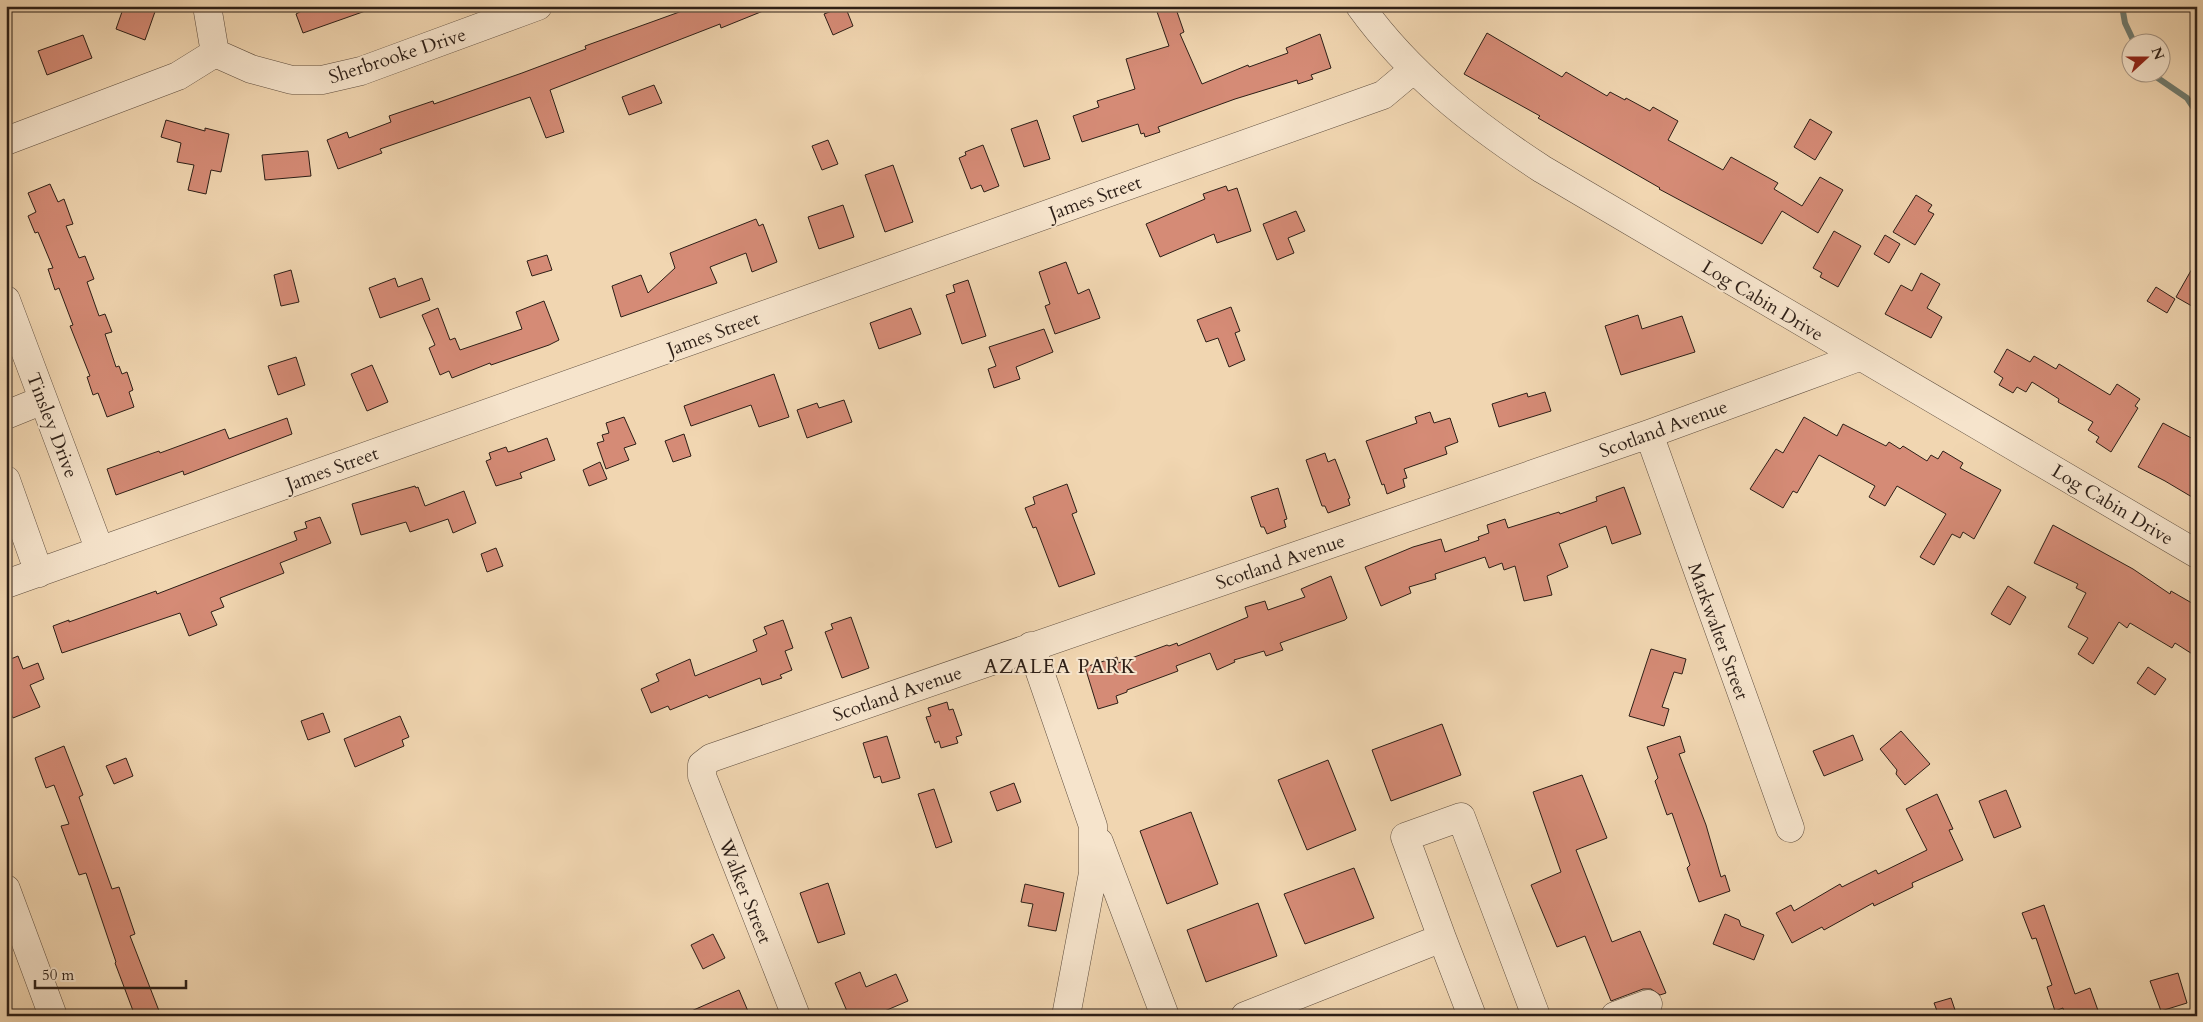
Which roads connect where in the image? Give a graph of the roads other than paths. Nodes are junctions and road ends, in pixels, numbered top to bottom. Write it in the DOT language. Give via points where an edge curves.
graph roads {
  1 [pos="207,6"];
  2 [pos="538,6"];
  3 [pos="1360,6"];
  4 [pos="214,53"];
  5 [pos="1414,70"];
  6 [pos="6,141"];
  7 [pos="6,300"];
  8 [pos="1859,357"];
  9 [pos="43,400"];
  10 [pos="6,414"];
  11 [pos="1649,434"];
  12 [pos="6,480"];
  13 [pos="100,551"];
  14 [pos="2197,554"];
  15 [pos="39,572"];
  16 [pos="6,584"];
  17 [pos="1031,646"];
  18 [pos="702,765"];
  19 [pos="1093,826"];
  20 [pos="1790,828"];
  21 [pos="6,889"];
  22 [pos="1442,938"];
  23 [pos="1648,1004"];
  24 [pos="53,1016"];
  25 [pos="796,1016"];
  26 [pos="1066,1016"];
  27 [pos="1166,1016"];
  28 [pos="1245,1016"];
  29 [pos="1472,1016"];
  30 [pos="1536,1016"];
  31 [pos="1615,1016"];
  1 -- 4 [label="street"];
  2 -- 4 [label="street, Sherbrooke Drive" via="361,71 322,80 292,80 252,69"];
  3 -- 5 [label="street, Log Cabin Drive"];
  4 -- 6 [label="street" via="178,76"];
  5 -- 8 [label="street, Log Cabin Drive" via="1497,140 1542,170"];
  5 -- 13 [label="street, James Street" via="1382,95"];
  7 -- 9 [label="street, Tinsley Drive"];
  8 -- 11 [label="street, Scotland Avenue"];
  8 -- 14 [label="street, Log Cabin Drive"];
  9 -- 10 [label="street"];
  9 -- 13 [label="street, Tinsley Drive"];
  11 -- 17 [label="street, Scotland Avenue"];
  11 -- 20 [label="street, Markwalter Street"];
  12 -- 15 [label="street"];
  13 -- 15 [label="street, James Street"];
  15 -- 16 [label="street, James Street"];
  17 -- 18 [label="street, Scotland Avenue" via="711,758"];
  17 -- 19 [label="street"];
  18 -- 25 [label="street, Walker Street" via="702,776 722,831"];
  19 -- 26 [label="street" via="1094,873"];
  19 -- 27 [label="street"];
  21 -- 24 [label="street"];
  22 -- 28 [label="street"];
  22 -- 29 [label="street"];
  22 -- 30 [label="street" via="1406,837 1461,816"];
  23 -- 31 [label="street"];
}
